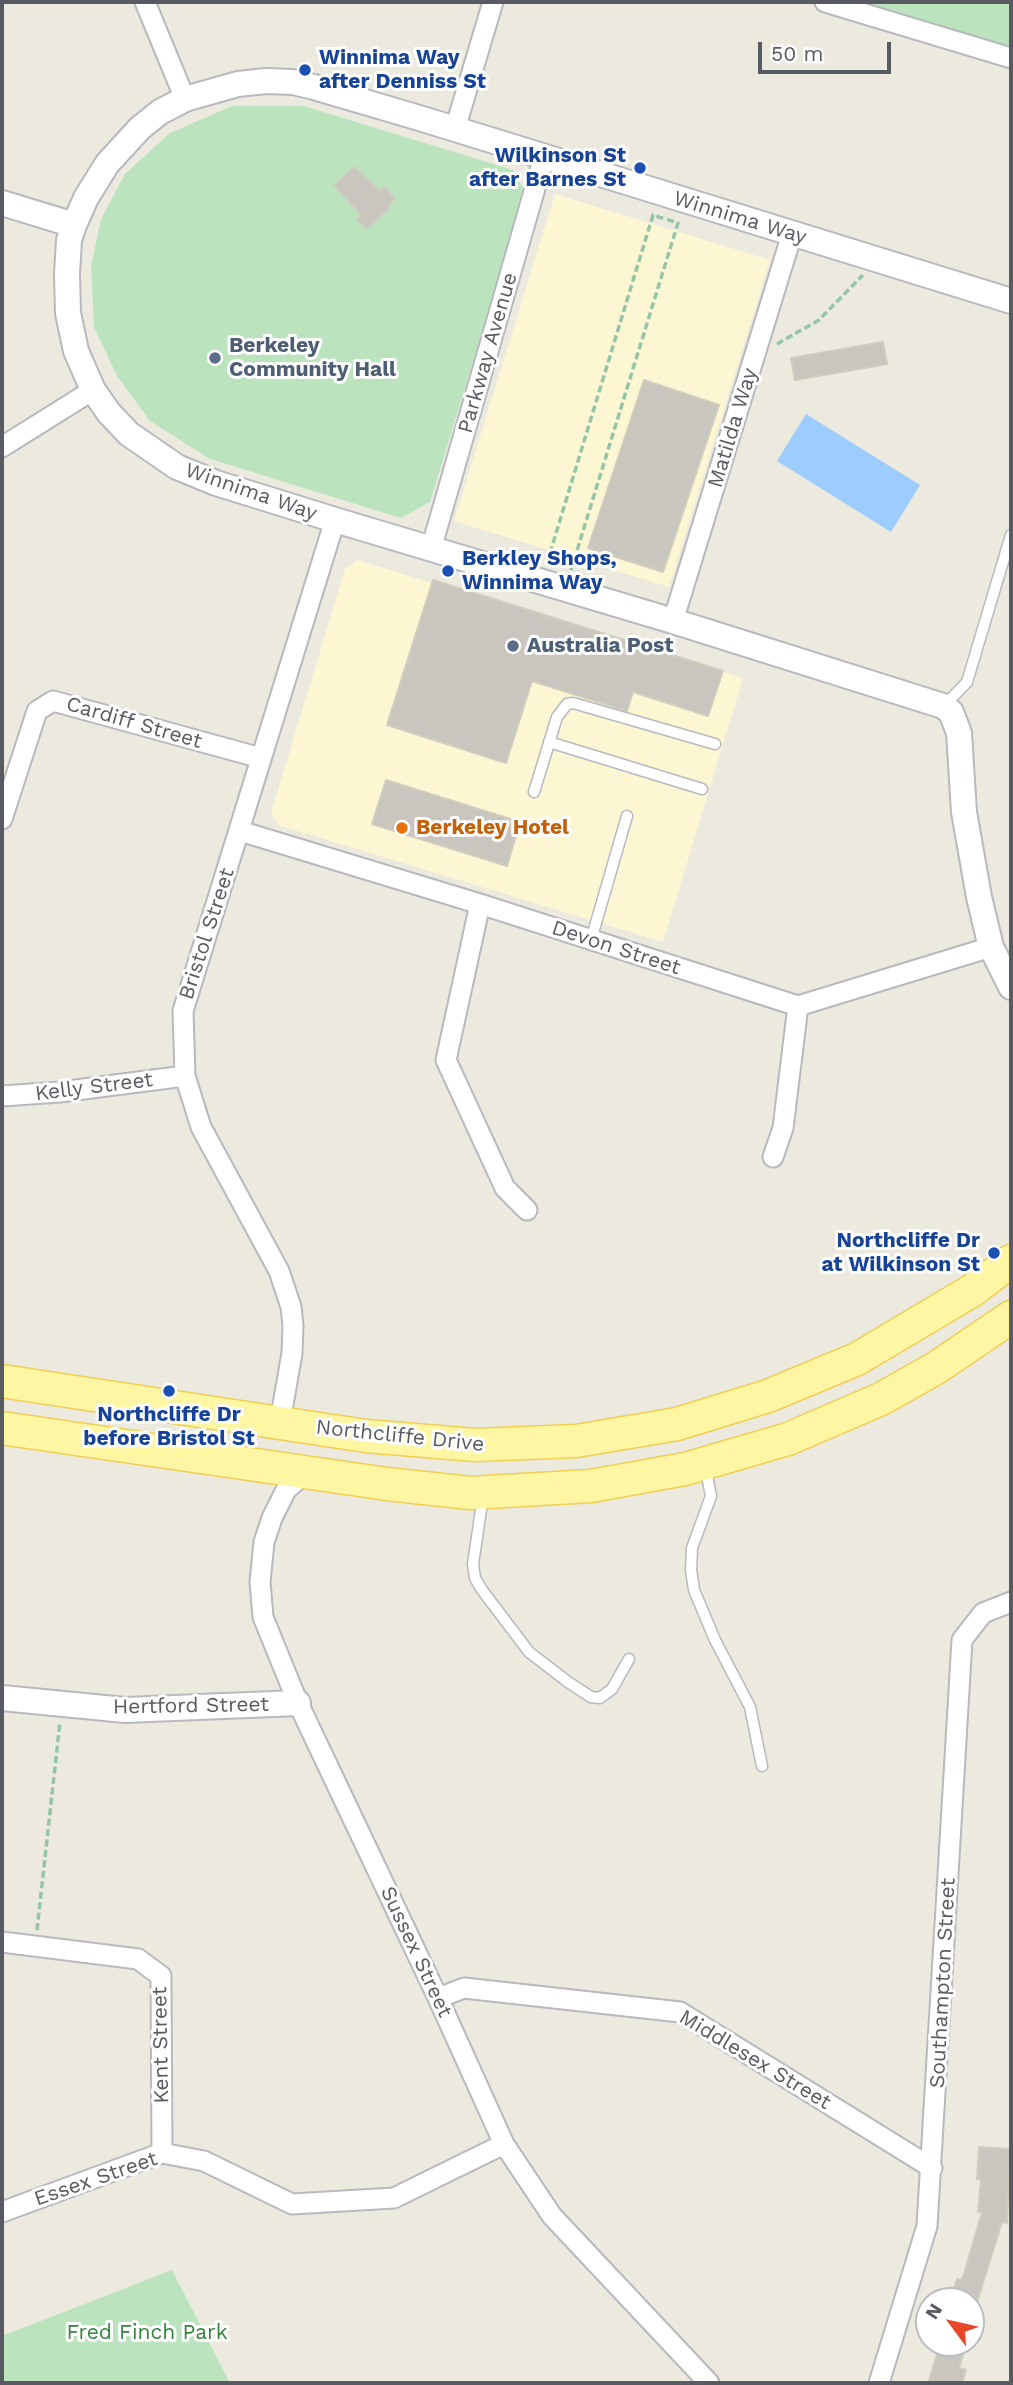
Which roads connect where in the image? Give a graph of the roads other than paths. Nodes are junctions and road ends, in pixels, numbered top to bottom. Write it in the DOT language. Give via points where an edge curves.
graph roads {
  1 [pos="145,2"];
  2 [pos="493,2"];
  3 [pos="825,2"];
  4 [pos="1011,58"];
  5 [pos="185,99"];
  6 [pos="455,129"];
  7 [pos="544,157"];
  8 [pos="2,203"];
  9 [pos="74,225"];
  10 [pos="792,234"];
  11 [pos="1011,301"];
  12 [pos="93,390"];
  13 [pos="2,447"];
  14 [pos="335,520"];
  15 [pos="1011,536"];
  16 [pos="431,549"];
  17 [pos="673,621"];
  18 [pos="943,706"];
  19 [pos="550,742"];
  20 [pos="715,744"];
  21 [pos="261,758"];
  22 [pos="702,789"];
  23 [pos="534,792"];
  24 [pos="627,816"];
  25 [pos="2,819"];
  26 [pos="240,831"];
  27 [pos="480,904"];
  28 [pos="591,940"];
  29 [pos="991,947"];
  30 [pos="1011,987"];
  31 [pos="798,1006"];
  32 [pos="185,1076"];
  33 [pos="2,1096"];
  34 [pos="773,1157"];
  35 [pos="527,1210"];
  36 [pos="1011,1261"];
  37 [pos="1011,1317"];
  38 [pos="2,1381"];
  39 [pos="281,1422"];
  40 [pos="2,1428"];
  41 [pos="705,1463"];
  42 [pos="306,1472"];
  43 [pos="484,1492"];
  44 [pos="1011,1602"];
  45 [pos="629,1658"];
  46 [pos="2,1698"];
  47 [pos="298,1703"];
  48 [pos="762,1766"];
  49 [pos="2,1942"];
  50 [pos="438,1998"];
  51 [pos="504,2144"];
  52 [pos="162,2153"];
  53 [pos="932,2168"];
  54 [pos="2,2212"];
  55 [pos="709,2383"];
  56 [pos="879,2383"];
  1 -- 5 [label="street"];
  2 -- 6 [label="street"];
  3 -- 4 [label="street"];
  5 -- 6 [label="street, Winnima Way" via="238,84 293,82"];
  5 -- 9 [label="street, Winnima Way" via="160,112 121,147 96,180"];
  6 -- 7 [label="street, Winnima Way"];
  7 -- 10 [label="street, Winnima Way"];
  7 -- 16 [label="street, Parkway Avenue"];
  8 -- 9 [label="street"];
  9 -- 12 [label="street, Winnima Way" via="69,240 68,313 76,351"];
  10 -- 11 [label="street, Winnima Way"];
  10 -- 17 [label="street, Matilda Way"];
  12 -- 13 [label="street"];
  12 -- 14 [label="street, Winnima Way" via="129,434 177,467"];
  14 -- 16 [label="street, Winnima Way"];
  14 -- 21 [label="street, Bristol Street"];
  15 -- 18 [label="lane" via="967,682"];
  16 -- 17 [label="street, Winnima Way"];
  17 -- 18 [label="street, Winnima Way"];
  18 -- 29 [label="street" via="951,712 959,733 970,854"];
  19 -- 20 [label="lane" via="561,709 573,703"];
  19 -- 22 [label="lane"];
  19 -- 23 [label="lane"];
  21 -- 25 [label="street, Cardiff Street" via="53,701 37,711"];
  21 -- 26 [label="street, Bristol Street"];
  24 -- 28 [label="lane"];
  26 -- 27 [label="street, Devon Street"];
  26 -- 32 [label="street, Bristol Street" via="183,1012"];
  27 -- 28 [label="street, Devon Street"];
  27 -- 35 [label="street" via="446,1060 505,1188"];
  28 -- 31 [label="street, Devon Street"];
  29 -- 30 [label="street"];
  29 -- 31 [label="street"];
  31 -- 34 [label="street" via="783,1128"];
  32 -- 33 [label="street, Kelly Street"];
  32 -- 39 [label="street, Bristol Street" via="201,1127 289,1298 292,1353"];
  36 -- 39 [label="main road, Northcliffe Drive" via="973,1290 857,1359 768,1396 677,1424 576,1441 475,1446"];
  37 -- 41 [label="main road" via="881,1399 788,1439"];
  38 -- 39 [label="main road, Northcliffe Drive"];
  40 -- 42 [label="main road"];
  41 -- 43 [label="main road" via="591,1486"];
  41 -- 48 [label="lane" via="711,1496 692,1548 694,1590 750,1707"];
  42 -- 43 [label="main road"];
  42 -- 47 [label="street, Sussex Street" via="286,1490 272,1518 260,1582 263,1617"];
  43 -- 45 [label="lane" via="475,1578 529,1652 591,1697 600,1698 612,1689"];
  44 -- 53 [label="street, Southampton Street" via="983,1613 962,1640"];
  46 -- 47 [label="street, Hertford Street" via="125,1710"];
  47 -- 50 [label="street, Sussex Street"];
  49 -- 52 [label="street, Kent Street" via="138,1959 161,1976"];
  50 -- 51 [label="street, Sussex Street"];
  50 -- 53 [label="street, Middlesex Street" via="464,1988 680,2012"];
  51 -- 52 [label="street, Essex Street" via="394,2198 292,2204 204,2161"];
  51 -- 55 [label="street, Sussex Street" via="552,2217"];
  52 -- 54 [label="street, Essex Street"];
  53 -- 56 [label="street, Southampton Street" via="928,2226"];
}
